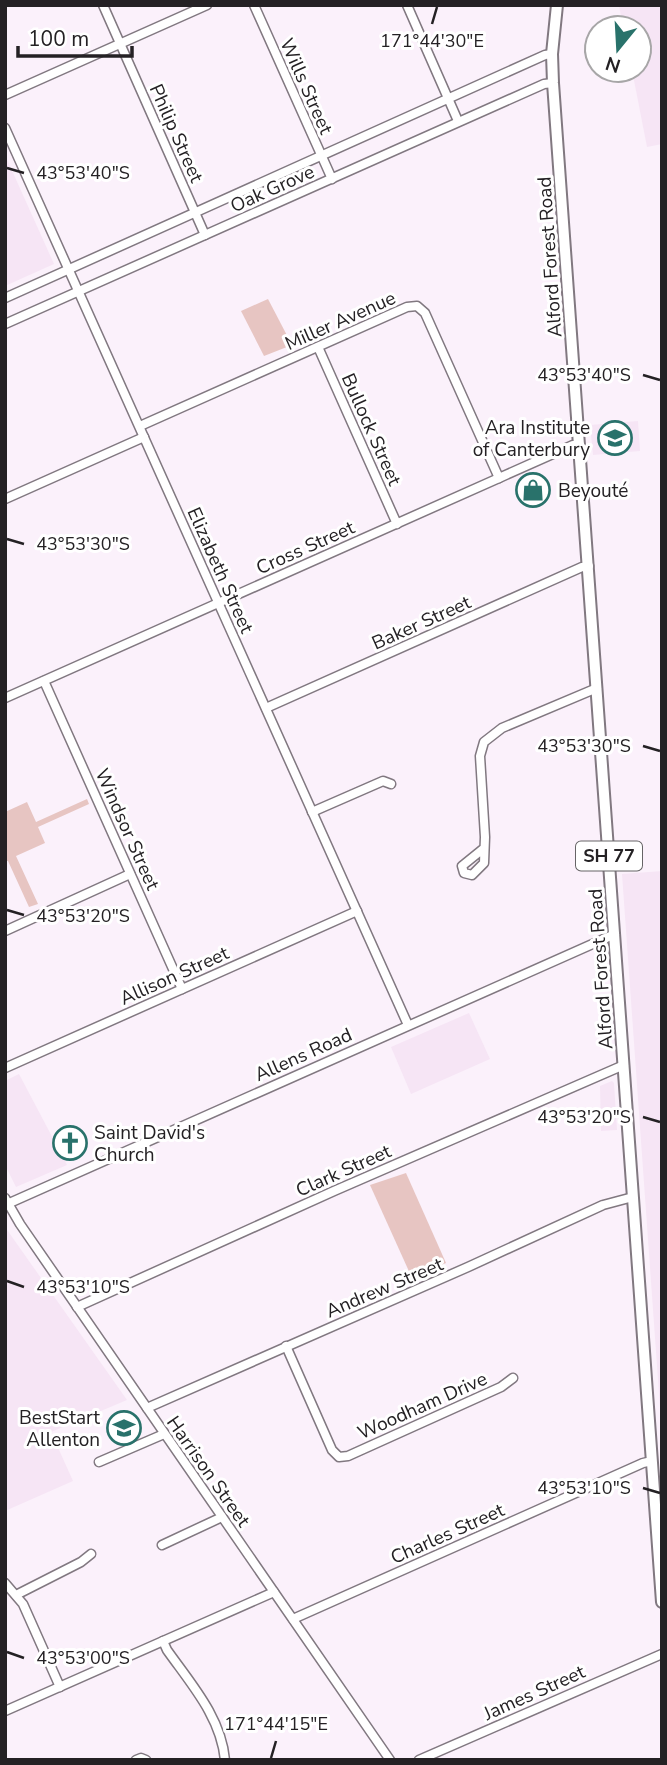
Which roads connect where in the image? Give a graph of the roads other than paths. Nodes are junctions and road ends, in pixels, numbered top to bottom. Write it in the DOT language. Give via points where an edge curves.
graph roads {
  1 [pos="103,5"];
  2 [pos="207,5"];
  3 [pos="254,5"];
  4 [pos="407,5"];
  5 [pos="557,5"];
  6 [pos="120,44"];
  7 [pos="552,54"];
  8 [pos="553,83"];
  9 [pos="5,95"];
  10 [pos="449,99"];
  11 [pos="458,121"];
  12 [pos="5,128"];
  13 [pos="322,157"];
  14 [pos="332,179"];
  15 [pos="195,212"];
  16 [pos="205,235"];
  17 [pos="69,268"];
  18 [pos="79,292"];
  19 [pos="5,298"];
  20 [pos="5,324"];
  21 [pos="318,346"];
  22 [pos="140,426"];
  23 [pos="144,436"];
  24 [pos="580,445"];
  25 [pos="499,478"];
  26 [pos="5,499"];
  27 [pos="397,524"];
  28 [pos="589,566"];
  29 [pos="219,603"];
  30 [pos="44,681"];
  31 [pos="597,688"];
  32 [pos="5,698"];
  33 [pos="266,708"];
  34 [pos="391,784"];
  35 [pos="312,812"];
  36 [pos="483,849"];
  37 [pos="131,874"];
  38 [pos="356,911"];
  39 [pos="5,931"];
  40 [pos="615,934"];
  41 [pos="182,989"];
  42 [pos="408,1025"];
  43 [pos="624,1065"];
  44 [pos="5,1068"];
  45 [pos="633,1197"];
  46 [pos="6,1202"];
  47 [pos="77,1307"];
  48 [pos="286,1346"];
  49 [pos="513,1378"];
  50 [pos="147,1408"];
  51 [pos="164,1434"];
  52 [pos="652,1461"];
  53 [pos="99,1462"];
  54 [pos="222,1517"];
  55 [pos="162,1545"];
  56 [pos="91,1555"];
  57 [pos="5,1583"];
  58 [pos="274,1592"];
  59 [pos="16,1595"];
  60 [pos="662,1602"];
  61 [pos="293,1619"];
  62 [pos="163,1641"];
  63 [pos="662,1654"];
  64 [pos="60,1687"];
  65 [pos="5,1711"];
  66 [pos="136,1760"];
  67 [pos="146,1760"];
  68 [pos="225,1760"];
  69 [pos="390,1760"];
  70 [pos="419,1760"];
  1 -- 6 [label="street, Philip Street"];
  2 -- 6 [label="street"];
  3 -- 13 [label="street, Wills Street"];
  4 -- 10 [label="street"];
  5 -- 7 [label="main road, SH 77"];
  6 -- 9 [label="street"];
  6 -- 15 [label="street, Philip Street"];
  7 -- 8 [label="main road, SH 77"];
  7 -- 10 [label="street, Oak Grove"];
  8 -- 11 [label="street, Oak Grove"];
  8 -- 24 [label="main road, Alford Forest Road / SH 77"];
  10 -- 11 [label="street"];
  10 -- 13 [label="street, Oak Grove"];
  11 -- 14 [label="street, Oak Grove"];
  12 -- 17 [label="street, Elizabeth Street"];
  13 -- 14 [label="street, Wills Street"];
  13 -- 15 [label="street, Oak Grove"];
  14 -- 16 [label="street, Oak Grove"];
  15 -- 16 [label="street, Philip Street"];
  15 -- 17 [label="street, Oak Grove"];
  16 -- 18 [label="street, Oak Grove"];
  17 -- 18 [label="street, Elizabeth Street"];
  17 -- 19 [label="street, Oak Grove"];
  18 -- 20 [label="street, Oak Grove"];
  18 -- 22 [label="street, Elizabeth Street"];
  21 -- 22 [label="street, Miller Avenue"];
  21 -- 25 [label="street, Miller Avenue" via="407,307 421,308"];
  21 -- 27 [label="street, Bullock Street"];
  22 -- 23 [label="street, Elizabeth Street"];
  23 -- 26 [label="street"];
  23 -- 29 [label="street, Elizabeth Street"];
  24 -- 25 [label="street, Cross Street"];
  24 -- 28 [label="main road, Alford Forest Road / SH 77"];
  25 -- 27 [label="street, Cross Street"];
  27 -- 29 [label="street, Cross Street"];
  28 -- 31 [label="main road, Alford Forest Road / SH 77"];
  28 -- 33 [label="street, Baker Street"];
  29 -- 30 [label="street, Cross Street"];
  29 -- 33 [label="street, Elizabeth Street"];
  30 -- 32 [label="street, Cross Street"];
  30 -- 37 [label="street, Windsor Street"];
  31 -- 36 [label="street" via="502,728 484,742 480,755"];
  31 -- 40 [label="main road, Alford Forest Road / SH 77"];
  33 -- 35 [label="street, Elizabeth Street"];
  34 -- 35 [label="street" via="383,781"];
  35 -- 38 [label="street, Elizabeth Street"];
  37 -- 39 [label="street"];
  37 -- 41 [label="street, Windsor Street"];
  38 -- 41 [label="street, Allison Street"];
  38 -- 42 [label="street, Elizabeth Street"];
  40 -- 42 [label="street, Allens Road"];
  40 -- 43 [label="main road, Alford Forest Road / SH 77"];
  41 -- 44 [label="street, Allison Street"];
  42 -- 46 [label="street, Allens Road"];
  43 -- 45 [label="main road, Alford Forest Road / SH 77"];
  43 -- 47 [label="street, Clark Street"];
  45 -- 48 [label="street, Andrew Street" via="603,1205"];
  45 -- 52 [label="main road, Alford Forest Road / SH 77"];
  46 -- 47 [label="street, Harrison Street"];
  47 -- 50 [label="street, Harrison Street"];
  48 -- 49 [label="street, Woodham Drive" via="339,1457"];
  48 -- 50 [label="street, Andrew Street"];
  50 -- 51 [label="street, Harrison Street"];
  51 -- 53 [label="street"];
  51 -- 54 [label="street, Harrison Street"];
  52 -- 60 [label="main road, Alford Forest Road / SH 77"];
  52 -- 61 [label="street, Charles Street"];
  54 -- 55 [label="street"];
  54 -- 58 [label="street, Harrison Street"];
  56 -- 59 [label="street"];
  57 -- 59 [label="street"];
  58 -- 61 [label="street, Harrison Street"];
  58 -- 62 [label="street"];
  59 -- 64 [label="street"];
  61 -- 69 [label="street, Harrison Street"];
  62 -- 64 [label="street"];
  62 -- 68 [label="street" via="212,1716"];
  63 -- 70 [label="street, James Street"];
  64 -- 65 [label="street"];
  66 -- 67 [label="street"];
}
